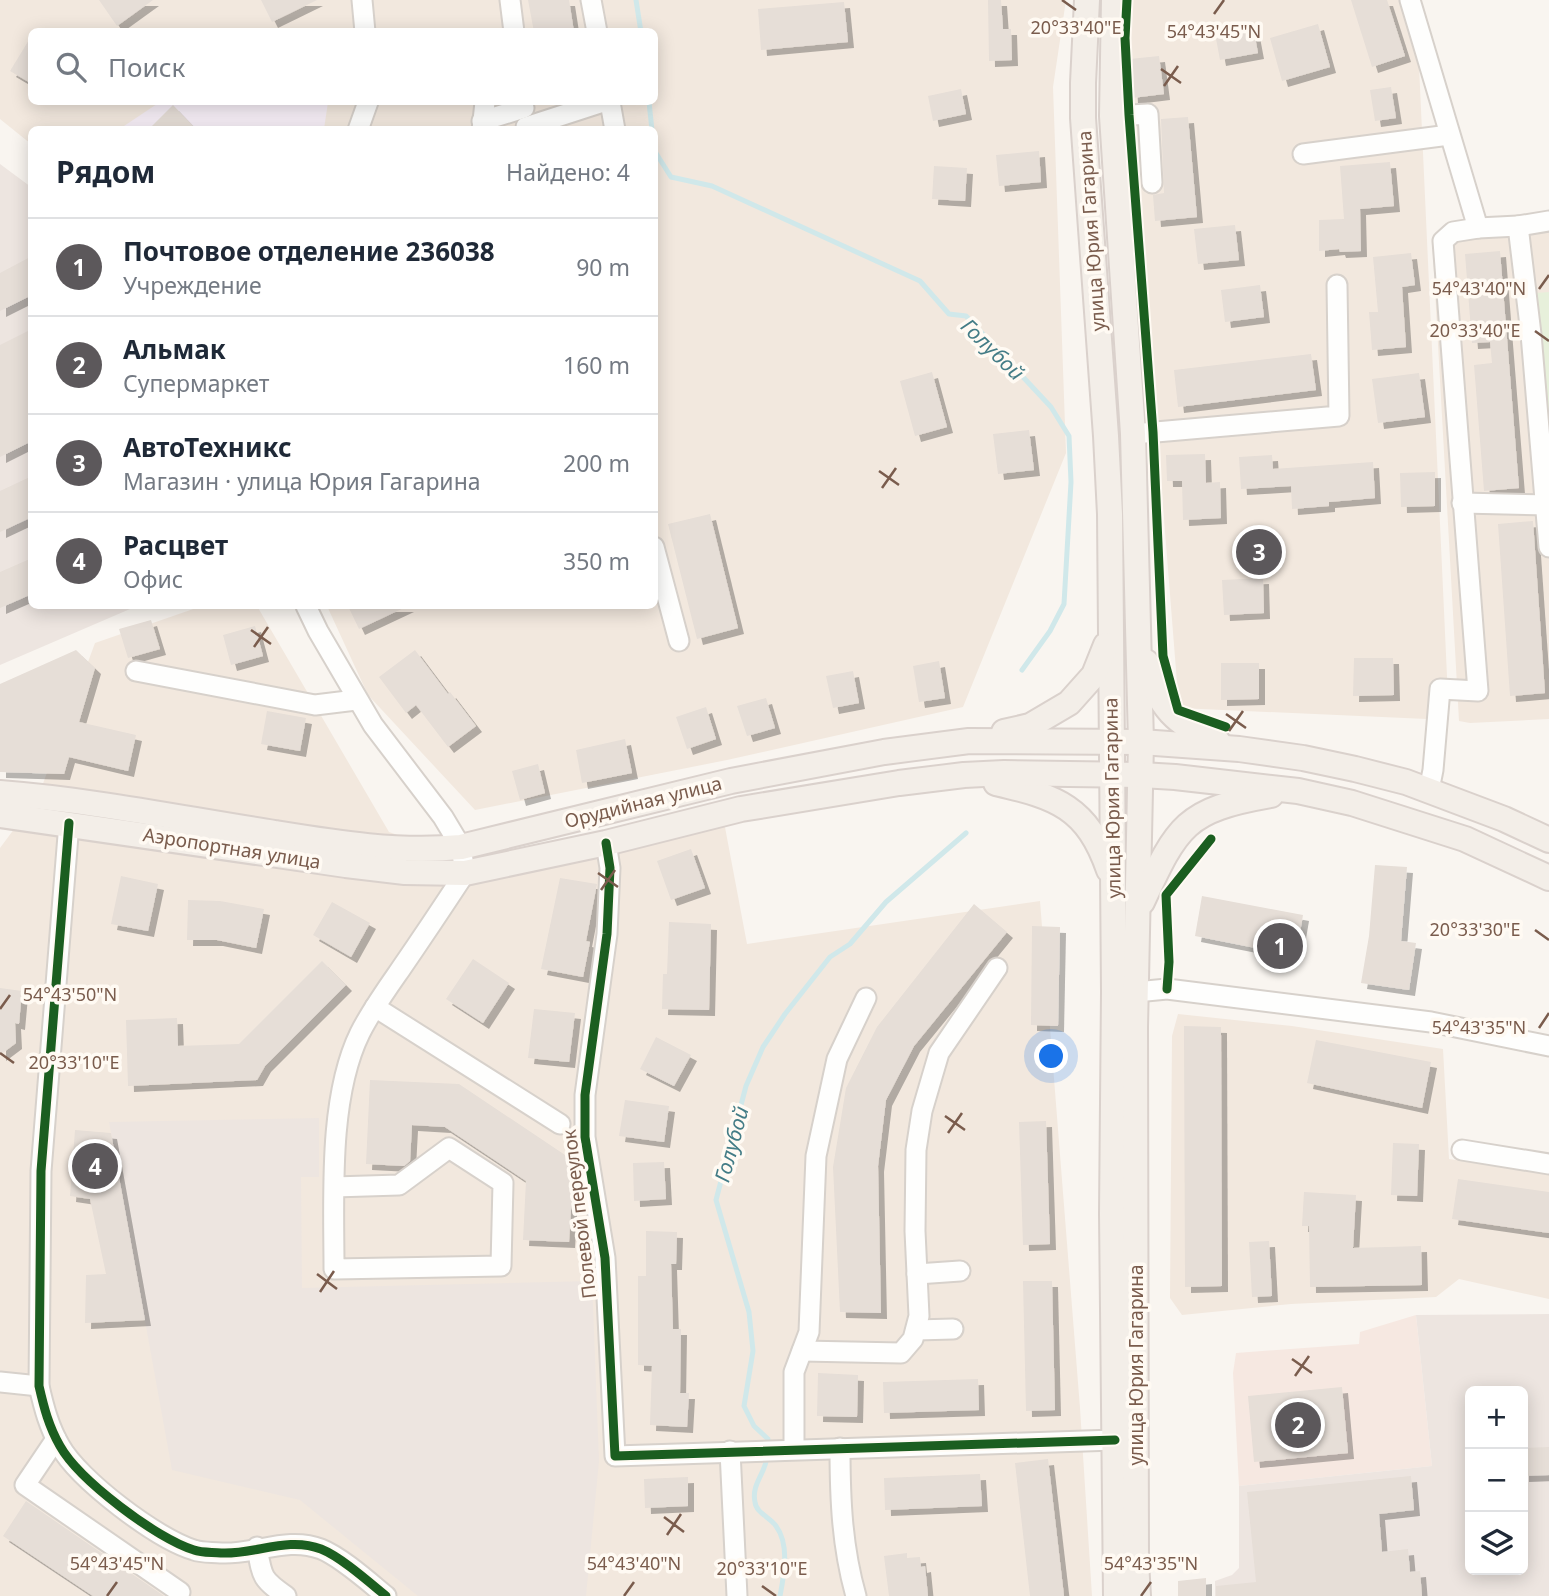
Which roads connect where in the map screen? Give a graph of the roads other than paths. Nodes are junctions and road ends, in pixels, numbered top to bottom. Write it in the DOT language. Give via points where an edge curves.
graph roads {
  1 [pos="362,0"];
  2 [pos="510,0"];
  3 [pos="591,0"];
  4 [pos="1087,0"];
  5 [pos="1114,0"];
  6 [pos="1410,0"];
  7 [pos="365,28"];
  8 [pos="514,28"];
  9 [pos="596,28"];
  10 [pos="367,105"];
  11 [pos="485,105"];
  12 [pos="586,105"];
  13 [pos="611,105"];
  14 [pos="525,116"];
  15 [pos="1112,116"];
  16 [pos="482,125"];
  17 [pos="359,126"];
  18 [pos="614,126"];
  19 [pos="1449,135"];
  20 [pos="1303,154"];
  21 [pos="1152,183"];
  22 [pos="1549,221"];
  23 [pos="1518,226"];
  24 [pos="1478,228"];
  25 [pos="1337,285"];
  26 [pos="1133,434"];
  27 [pos="1462,503"];
  28 [pos="1547,505"];
  29 [pos="1549,547"];
  30 [pos="658,562"];
  31 [pos="308,609"];
  32 [pos="1139,632"];
  33 [pos="1111,635"];
  34 [pos="679,641"];
  35 [pos="136,671"];
  36 [pos="356,700"];
  37 [pos="969,741"];
  38 [pos="1112,741"];
  39 [pos="1141,742"];
  40 [pos="1239,749"];
  41 [pos="964,775"];
  42 [pos="1112,775"];
  43 [pos="1141,775"];
  44 [pos="1429,790"];
  45 [pos="1298,791"];
  46 [pos="0,793"];
  47 [pos="0,814"];
  48 [pos="69,823"];
  49 [pos="1549,840"];
  50 [pos="607,843"];
  51 [pos="461,847"];
  52 [pos="465,873"];
  53 [pos="1549,878"];
  54 [pos="1113,884"];
  55 [pos="1138,912"];
  56 [pos="997,968"];
  57 [pos="1136,992"];
  58 [pos="866,998"];
  59 [pos="375,1007"];
  60 [pos="1549,1046"];
  61 [pos="560,1124"];
  62 [pos="1462,1150"];
  63 [pos="1549,1164"];
  64 [pos="334,1187"];
  65 [pos="960,1271"];
  66 [pos="917,1273"];
  67 [pos="953,1329"];
  68 [pos="916,1330"];
  69 [pos="802,1351"];
  70 [pos="0,1382"];
  71 [pos="39,1386"];
  72 [pos="57,1439"];
  73 [pos="1115,1440"];
  74 [pos="839,1448"];
  75 [pos="790,1449"];
  76 [pos="730,1451"];
  77 [pos="257,1548"];
  78 [pos="180,1592"];
  79 [pos="286,1596"];
  80 [pos="386,1596"];
  81 [pos="737,1596"];
  82 [pos="856,1596"];
  83 [pos="1116,1596"];
  84 [pos="1138,1596"];
  1 -- 7 [label="street"];
  2 -- 8 [label="street"];
  3 -- 9 [label="street"];
  4 -- 33 [label="main road, улица Юрия Гагарина" via="1083,118 1106,436"];
  5 -- 15 [label="main road, улица Юрия Гагарина"];
  6 -- 19 [label="street"];
  10 -- 17 [label="street"];
  11 -- 16 [label="street"];
  12 -- 14 [label="street"];
  13 -- 18 [label="street"];
  14 -- 16 [label="street"];
  15 -- 21 [label="street" via="1148,114"];
  15 -- 26 [label="main road, улица Юрия Гагарина"];
  19 -- 20 [label="street"];
  19 -- 24 [label="street"];
  22 -- 23 [label="street"];
  23 -- 24 [label="street"];
  23 -- 28 [label="street"];
  24 -- 27 [label="street" via="1452,232 1443,241"];
  25 -- 26 [label="street" via="1339,416"];
  26 -- 32 [label="main road, улица Юрия Гагарина"];
  27 -- 28 [label="street"];
  27 -- 44 [label="street" via="1478,691 1440,689"];
  28 -- 29 [label="street"];
  30 -- 34 [label="street"];
  31 -- 36 [label="street"];
  32 -- 39 [label="main road, улица Юрия Гагарина"];
  32 -- 40 [label="main road" via="1163,705 1197,733"];
  33 -- 37 [label="main road" via="1094,675 1069,703 1030,726"];
  33 -- 38 [label="main road, улица Юрия Гагарина"];
  35 -- 36 [label="street" via="315,705"];
  36 -- 51 [label="street"];
  37 -- 38 [label="main road, Орудийная улица"];
  37 -- 51 [label="main road, Орудийная улица" via="731,781"];
  38 -- 39 [label="main road, Орудийная улица"];
  38 -- 42 [label="main road, улица Юрия Гагарина"];
  39 -- 40 [label="main road, Орудийная улица"];
  39 -- 43 [label="main road, улица Юрия Гагарина"];
  40 -- 44 [label="main road" via="1355,769"];
  41 -- 42 [label="main road, Орудийная улица"];
  41 -- 50 [label="main road, Орудийная улица" via="741,809"];
  41 -- 54 [label="main road" via="1039,793 1059,803 1100,845"];
  42 -- 43 [label="main road, Орудийная улица"];
  42 -- 54 [label="main road, улица Юрия Гагарина"];
  43 -- 45 [label="main road, Орудийная улица"];
  43 -- 55 [label="main road, улица Юрия Гагарина"];
  44 -- 49 [label="main road"];
  45 -- 53 [label="main road, Орудийная улица" via="1422,824"];
  45 -- 55 [label="main road" via="1238,801 1192,820 1163,857"];
  46 -- 51 [label="main road, Аэропортная улица" via="351,845"];
  47 -- 48 [label="main road, Аэропортная улица"];
  48 -- 52 [label="main road, Аэропортная улица" via="346,865"];
  48 -- 71 [label="street" via="41,1171"];
  50 -- 52 [label="main road, Орудийная улица"];
  50 -- 76 [label="street, Полевой переулок" via="607,934 585,1094 585,1137 605,1258 615,1456"];
  51 -- 52 [label="street"];
  52 -- 59 [label="street"];
  54 -- 73 [label="main road, улица Юрия Гагарина"];
  55 -- 57 [label="main road, улица Юрия Гагарина"];
  56 -- 66 [label="street" via="939,1053 922,1111 916,1150"];
  57 -- 60 [label="street" via="1167,989 1404,1018"];
  57 -- 84 [label="main road, улица Юрия Гагарина"];
  58 -- 69 [label="street" via="837,1059 816,1156 808,1332"];
  59 -- 61 [label="street"];
  59 -- 64 [label="street" via="359,1034 340,1099"];
  62 -- 63 [label="street"];
  64 -- 64 [label="street" via="334,1269 501,1266 503,1183 449,1148 399,1185"];
  65 -- 66 [label="street"];
  66 -- 68 [label="street"];
  67 -- 68 [label="street"];
  68 -- 69 [label="street" via="901,1353"];
  69 -- 75 [label="street" via="794,1372"];
  70 -- 71 [label="street"];
  71 -- 72 [label="street"];
  72 -- 77 [label="street" via="85,1476 166,1538 196,1551"];
  72 -- 78 [label="street" via="25,1485"];
  73 -- 74 [label="street"];
  73 -- 83 [label="main road, улица Юрия Гагарина"];
  74 -- 75 [label="street"];
  74 -- 82 [label="street" via="841,1519"];
  75 -- 76 [label="street"];
  76 -- 81 [label="street"];
  77 -- 79 [label="street" via="267,1584"];
  77 -- 80 [label="street" via="289,1544 322,1549"];
}
